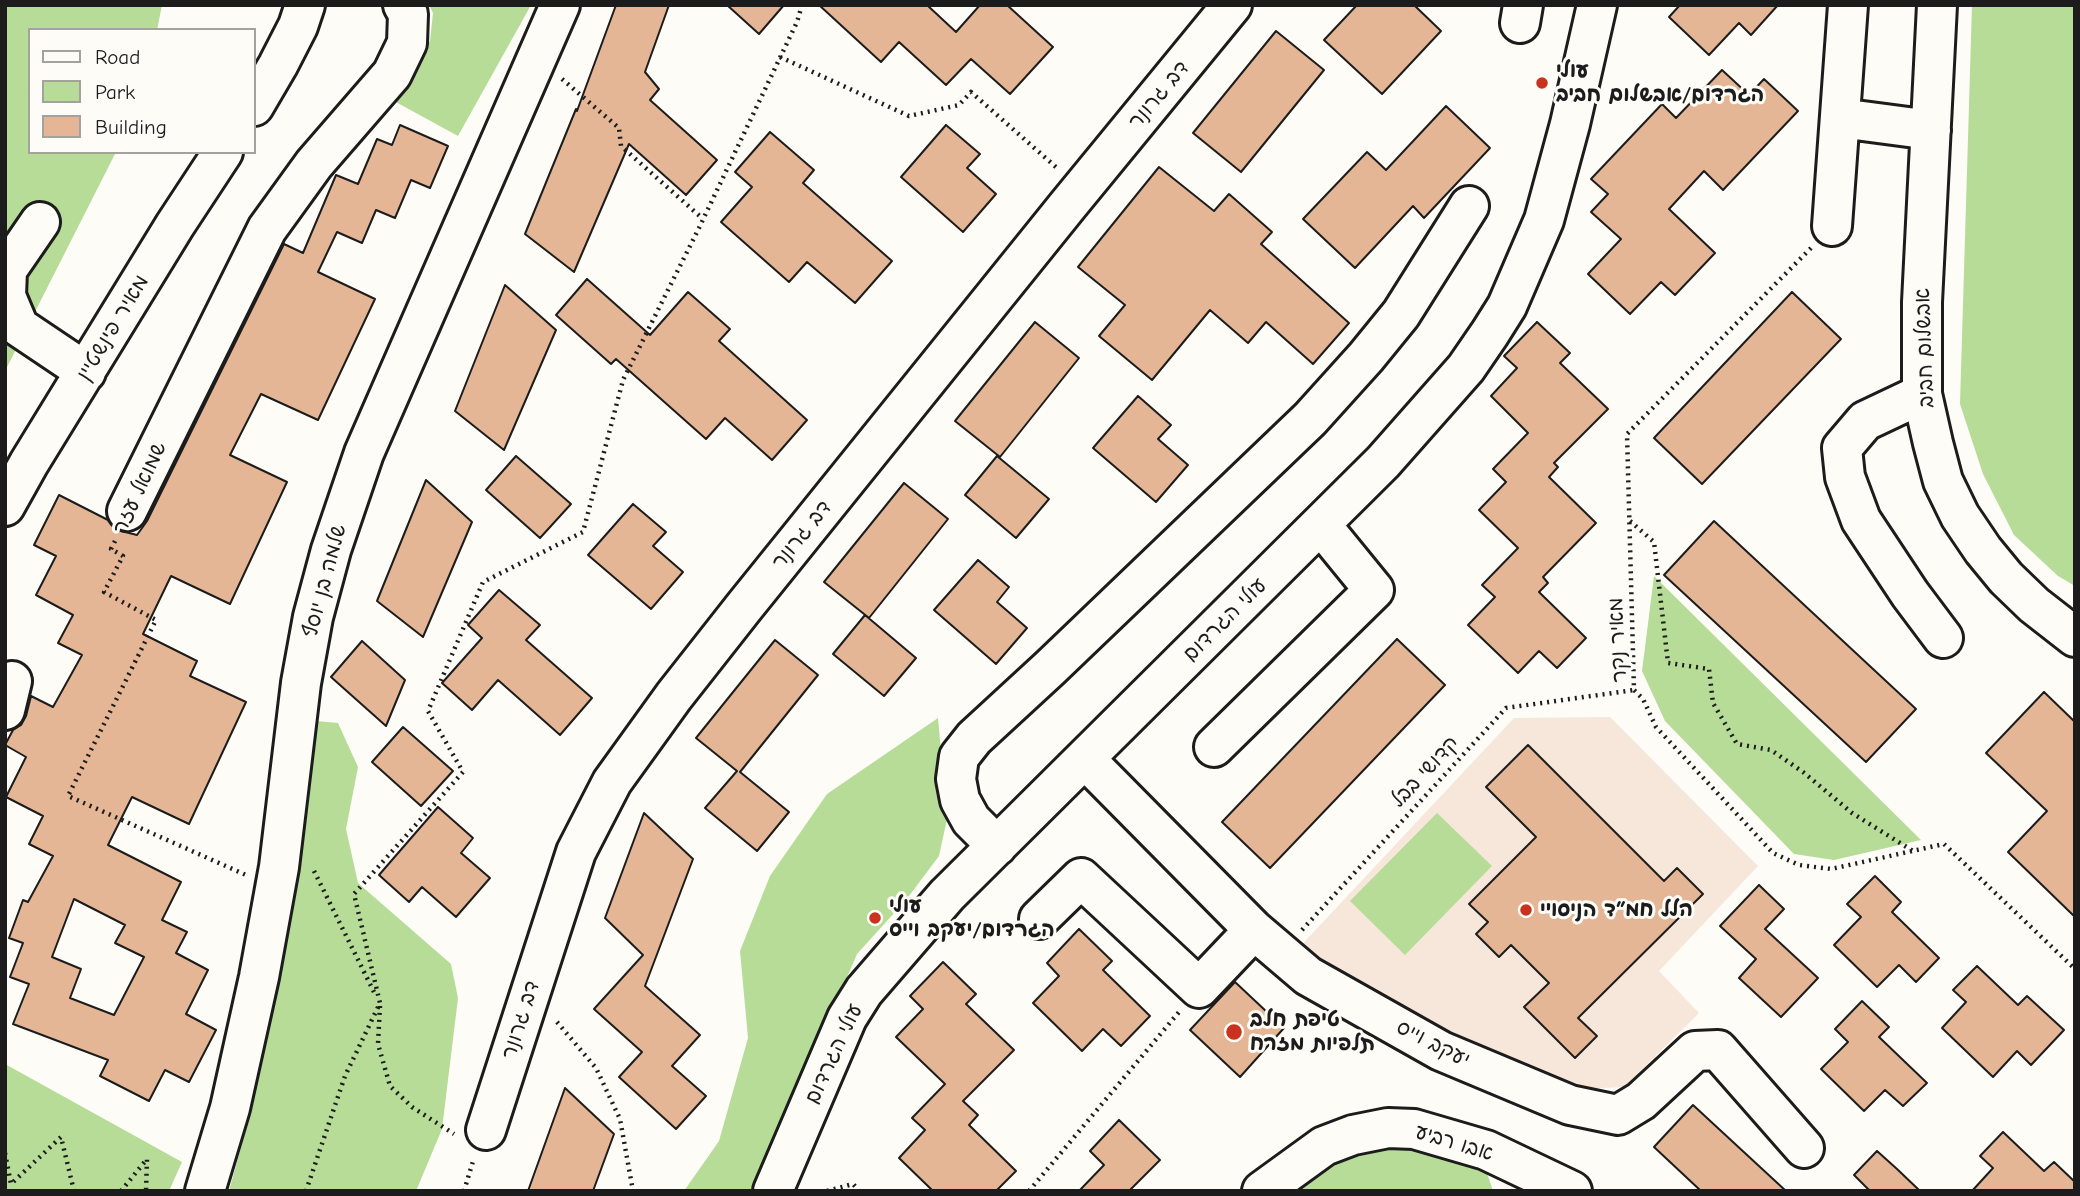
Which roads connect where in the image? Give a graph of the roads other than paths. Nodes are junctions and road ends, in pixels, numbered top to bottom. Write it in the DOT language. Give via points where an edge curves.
graph roads {
  1 [pos="304,5"];
  2 [pos="403,5"];
  3 [pos="560,5"];
  4 [pos="1232,5"];
  5 [pos="1597,5"];
  6 [pos="1848,5"];
  7 [pos="1937,5"];
  8 [pos="256,103"];
  9 [pos="1840,118"];
  10 [pos="1931,130"];
  11 [pos="222,154"];
  12 [pos="1469,206"];
  13 [pos="40,222"];
  14 [pos="1832,226"];
  15 [pos="86,372"];
  16 [pos="1922,394"];
  17 [pos="5,506"];
  18 [pos="127,511"];
  19 [pos="1321,525"];
  20 [pos="2075,637"];
  21 [pos="1943,638"];
  22 [pos="1214,747"];
  23 [pos="1084,759"];
  24 [pos="997,846"];
  25 [pos="1039,919"];
  26 [pos="1267,942"];
  27 [pos="471,1132"];
  28 [pos="1804,1148"];
  29 [pos="1510,1175"];
  30 [pos="209,1180"];
  31 [pos="773,1191"];
  32 [pos="1262,1191"];
  33 [pos="1572,1191"];
  1 -- 8 [label="street" via="298,26"];
  2 -- 18 [label="street, שמואל עזר" via="408,13 407,43 392,74 314,164 267,229"];
  3 -- 30 [label="street, שלמה בן יוסף" via="364,453 331,550 301,682 275,888 233,1095"];
  4 -- 27 [label="street, דב גרונר" via="633,750 576,852 530,993"];
  5 -- 19 [label="street, עולי הגרדום" via="1544,220 1507,306 1466,368"];
  6 -- 9 [label="street"];
  7 -- 10 [label="street, אבשלום חביב"];
  9 -- 10 [label="street"];
  9 -- 14 [label="street"];
  10 -- 16 [label="street, אבשלום חביב"];
  11 -- 15 [label="street, מאיר פינשטיין"];
  12 -- 24 [label="street" via="1401,314 1310,419 959,757 956,779 960,800 971,820"];
  13 -- 15 [label="street" via="7,270 6,296 19,327"];
  15 -- 17 [label="street, מאיר פינשטיין"];
  16 -- 20 [label="street, אבשלום חביב" via="1942,481 1960,516 2006,578"];
  16 -- 21 [label="street" via="1865,421 1842,447 1845,477 1861,520"];
  19 -- 22 [label="street" via="1374,590"];
  19 -- 23 [label="street, עולי הגרדום"];
  23 -- 24 [label="street, עולי הגרדום"];
  23 -- 26 [label="street, יעקב וייס"];
  24 -- 31 [label="street, עולי הגרדום" via="947,895 864,991 847,1018"];
  25 -- 26 [label="street" via="1081,878 1199,988"];
  26 -- 28 [label="street, יעקב וייס" via="1308,976 1441,1051 1570,1105 1618,1115 1641,1101 1695,1051 1718,1050"];
  29 -- 32 [label="street, אבו רביע" via="1486,1150 1414,1129 1388,1128 1324,1146"];
  29 -- 33 [label="street, אבו רביע"];
}
